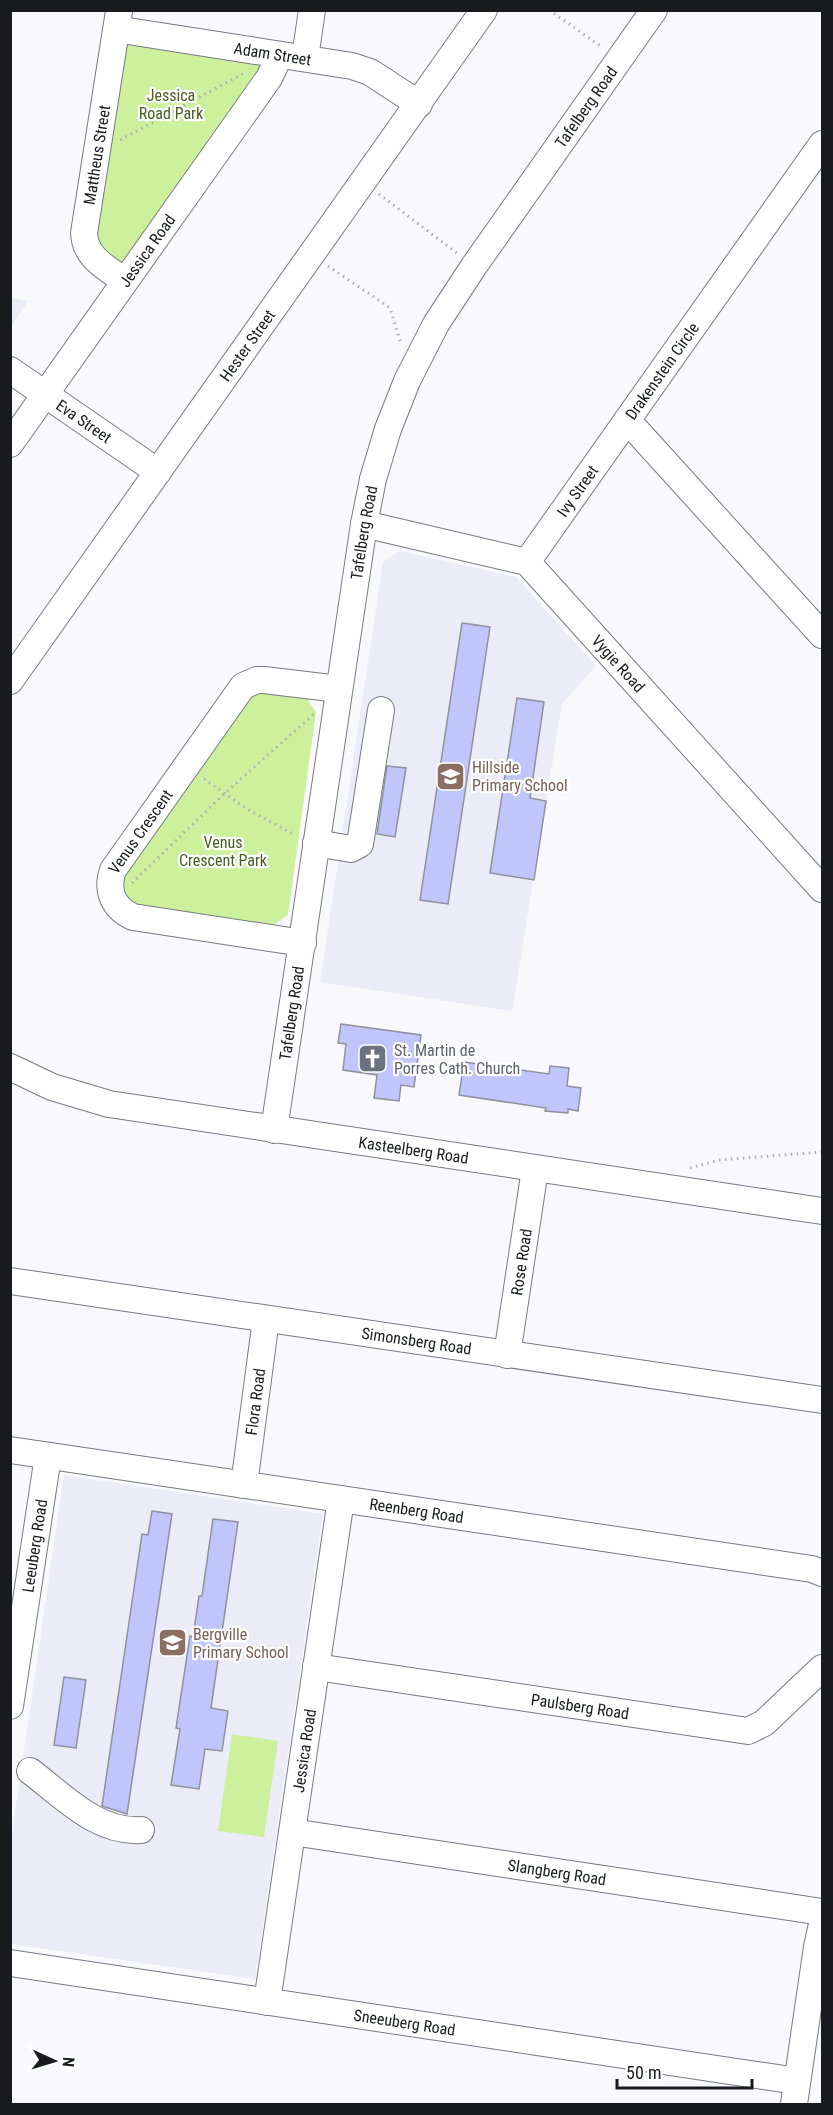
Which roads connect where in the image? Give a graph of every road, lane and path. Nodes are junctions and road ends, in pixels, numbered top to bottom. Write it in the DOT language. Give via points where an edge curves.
graph roads {
  1 [pos="312,10"];
  2 [pos="484,10"];
  3 [pos="549,10"];
  4 [pos="654,10"];
  5 [pos="118,19"];
  6 [pos="280,55"];
  7 [pos="305,58"];
  8 [pos="620,59"];
  9 [pos="249,71"];
  10 [pos="419,104"];
  11 [pos="97,153"];
  12 [pos="819,155"];
  13 [pos="364,182"];
  14 [pos="311,255"];
  15 [pos="474,266"];
  16 [pos="126,281"];
  17 [pos="402,350"];
  18 [pos="10,370"];
  19 [pos="46,394"];
  20 [pos="627,420"];
  21 [pos="10,444"];
  22 [pos="158,472"];
  23 [pos="364,524"];
  24 [pos="527,562"];
  25 [pos="822,635"];
  26 [pos="10,681"];
  27 [pos="331,688"];
  28 [pos="381,710"];
  29 [pos="186,766"];
  30 [pos="224,794"];
  31 [pos="316,843"];
  32 [pos="822,890"];
  33 [pos="114,900"];
  34 [pos="303,943"];
  35 [pos="10,1067"];
  36 [pos="274,1130"];
  37 [pos="822,1152"];
  38 [pos="535,1169"];
  39 [pos="686,1170"];
  40 [pos="822,1211"];
  41 [pos="10,1281"];
  42 [pos="266,1319"];
  43 [pos="507,1354"];
  44 [pos="822,1400"];
  45 [pos="10,1450"];
  46 [pos="48,1456"];
  47 [pos="244,1485"];
  48 [pos="341,1499"];
  49 [pos="822,1573"];
  50 [pos="316,1667"];
  51 [pos="822,1668"];
  52 [pos="10,1706"];
  53 [pos="26,1767"];
  54 [pos="141,1830"];
  55 [pos="292,1832"];
  56 [pos="822,1912"];
  57 [pos="822,1924"];
  58 [pos="10,1964"];
  59 [pos="267,2002"];
  60 [pos="796,2093"];
  1 -- 7 [label="street"];
  2 -- 10 [label="street, Hester Street"];
  3 -- 8 [label="path"];
  4 -- 8 [label="street, Tafelberg Road"];
  5 -- 6 [label="street, Adam Street" via="128,31"];
  5 -- 11 [label="street, Mattheus Street"];
  6 -- 7 [label="street, Adam Street"];
  6 -- 16 [label="street, Jessica Road" via="269,78"];
  7 -- 10 [label="street, Adam Street" via="361,68"];
  8 -- 15 [label="street, Tafelberg Road"];
  9 -- 11 [label="path"];
  10 -- 13 [label="street, Hester Street"];
  11 -- 16 [label="street, Mattheus Street" via="85,244 93,258"];
  12 -- 20 [label="street, Drakenstein Circle"];
  13 -- 14 [label="street, Hester Street"];
  13 -- 15 [label="path"];
  14 -- 17 [label="path" via="390,308"];
  14 -- 22 [label="street, Hester Street"];
  15 -- 23 [label="street, Tafelberg Road" via="436,324 407,381 380,454"];
  16 -- 19 [label="street, Jessica Road"];
  18 -- 19 [label="street, Eva Street"];
  19 -- 21 [label="street, Jessica Road"];
  19 -- 22 [label="street, Eva Street"];
  20 -- 24 [label="street, Ivy Street"];
  20 -- 25 [label="street, Drakenstein Circle"];
  22 -- 26 [label="street, Hester Street"];
  23 -- 24 [label="street"];
  23 -- 27 [label="street, Tafelberg Road"];
  24 -- 32 [label="street, Vygie Road"];
  27 -- 29 [label="street, Venus Crescent" via="264,680 250,682 237,692"];
  27 -- 30 [label="path" via="319,709"];
  27 -- 31 [label="street, Tafelberg Road"];
  28 -- 31 [label="street" via="360,844 351,849"];
  29 -- 30 [label="path"];
  29 -- 33 [label="street, Venus Crescent" via="113,870 110,885"];
  30 -- 31 [label="path"];
  30 -- 33 [label="path"];
  31 -- 34 [label="street, Tafelberg Road"];
  33 -- 34 [label="street, Venus Crescent" via="118,908 133,917"];
  34 -- 36 [label="street, Tafelberg Road"];
  35 -- 36 [label="street, Kasteelberg Road" via="52,1087 109,1104"];
  36 -- 38 [label="street, Kasteelberg Road"];
  37 -- 39 [label="path" via="718,1160"];
  38 -- 40 [label="street, Kasteelberg Road"];
  38 -- 43 [label="street, Rose Road"];
  41 -- 42 [label="street, Simonsberg Road"];
  42 -- 43 [label="street, Simonsberg Road"];
  42 -- 47 [label="street, Flora Road"];
  43 -- 44 [label="street, Simonsberg Road"];
  45 -- 46 [label="street, Reenberg Road"];
  46 -- 47 [label="street, Reenberg Road"];
  46 -- 52 [label="street, Leeuberg Road"];
  47 -- 48 [label="street, Reenberg Road"];
  48 -- 49 [label="street, Reenberg Road"];
  48 -- 50 [label="street, Jessica Road"];
  50 -- 51 [label="street, Paulsberg Road" via="748,1731 764,1723"];
  50 -- 55 [label="street, Jessica Road"];
  53 -- 54 [label="street" via="105,1825 126,1831"];
  55 -- 56 [label="street, Slangberg Road"];
  55 -- 59 [label="street, Jessica Road"];
  57 -- 60 [label="street"];
  58 -- 59 [label="street, Sneeuberg Road"];
  59 -- 60 [label="street, Sneeuberg Road"];
}
